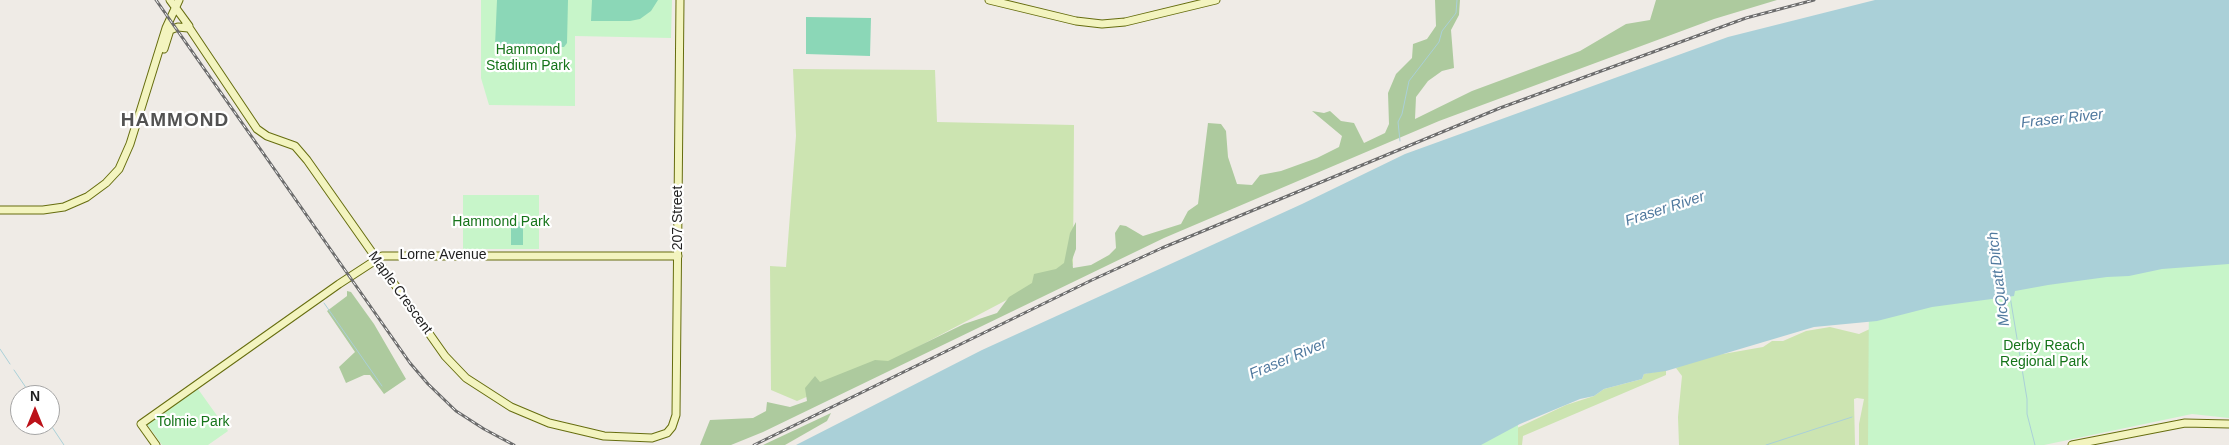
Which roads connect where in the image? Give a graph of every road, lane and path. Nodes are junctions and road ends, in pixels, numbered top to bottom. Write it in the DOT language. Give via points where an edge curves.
graph roads {
  1 [pos="170,0"];
  2 [pos="680,0"];
  3 [pos="989,0"];
  4 [pos="1216,0"];
  5 [pos="178,2"];
  6 [pos="187,25"];
  7 [pos="169,27"];
  8 [pos="0,210"];
  9 [pos="391,255"];
  10 [pos="678,256"];
  11 [pos="375,259"];
  12 [pos="384,270"];
  13 [pos="2229,424"];
  14 [pos="667,432"];
  15 [pos="156,445"];
  16 [pos="2072,445"];
  1 -- 5 [label="street, Maple Crescent"];
  2 -- 10 [label="street, 207 Street"];
  3 -- 4 [label="street" via="1102,24 1125,22"];
  5 -- 6 [label="street, Maple Crescent"];
  5 -- 7 [label="street"];
  6 -- 7 [label="street"];
  6 -- 11 [label="street, Maple Crescent" via="257,129 295,146"];
  7 -- 8 [label="street" via="119,169 87,197 64,207"];
  9 -- 10 [label="street, Lorne Avenue"];
  9 -- 11 [label="street, Lorne Avenue"];
  9 -- 12 [label="street"];
  10 -- 14 [label="street, 207 Street" via="676,415"];
  11 -- 12 [label="street, Maple Crescent"];
  11 -- 15 [label="street, Lorne Avenue" via="141,424"];
  12 -- 14 [label="street, Maple Crescent" via="452,364 476,385 511,407 550,423 598,435 652,438"];
  13 -- 16 [label="street" via="2185,423"];
}
